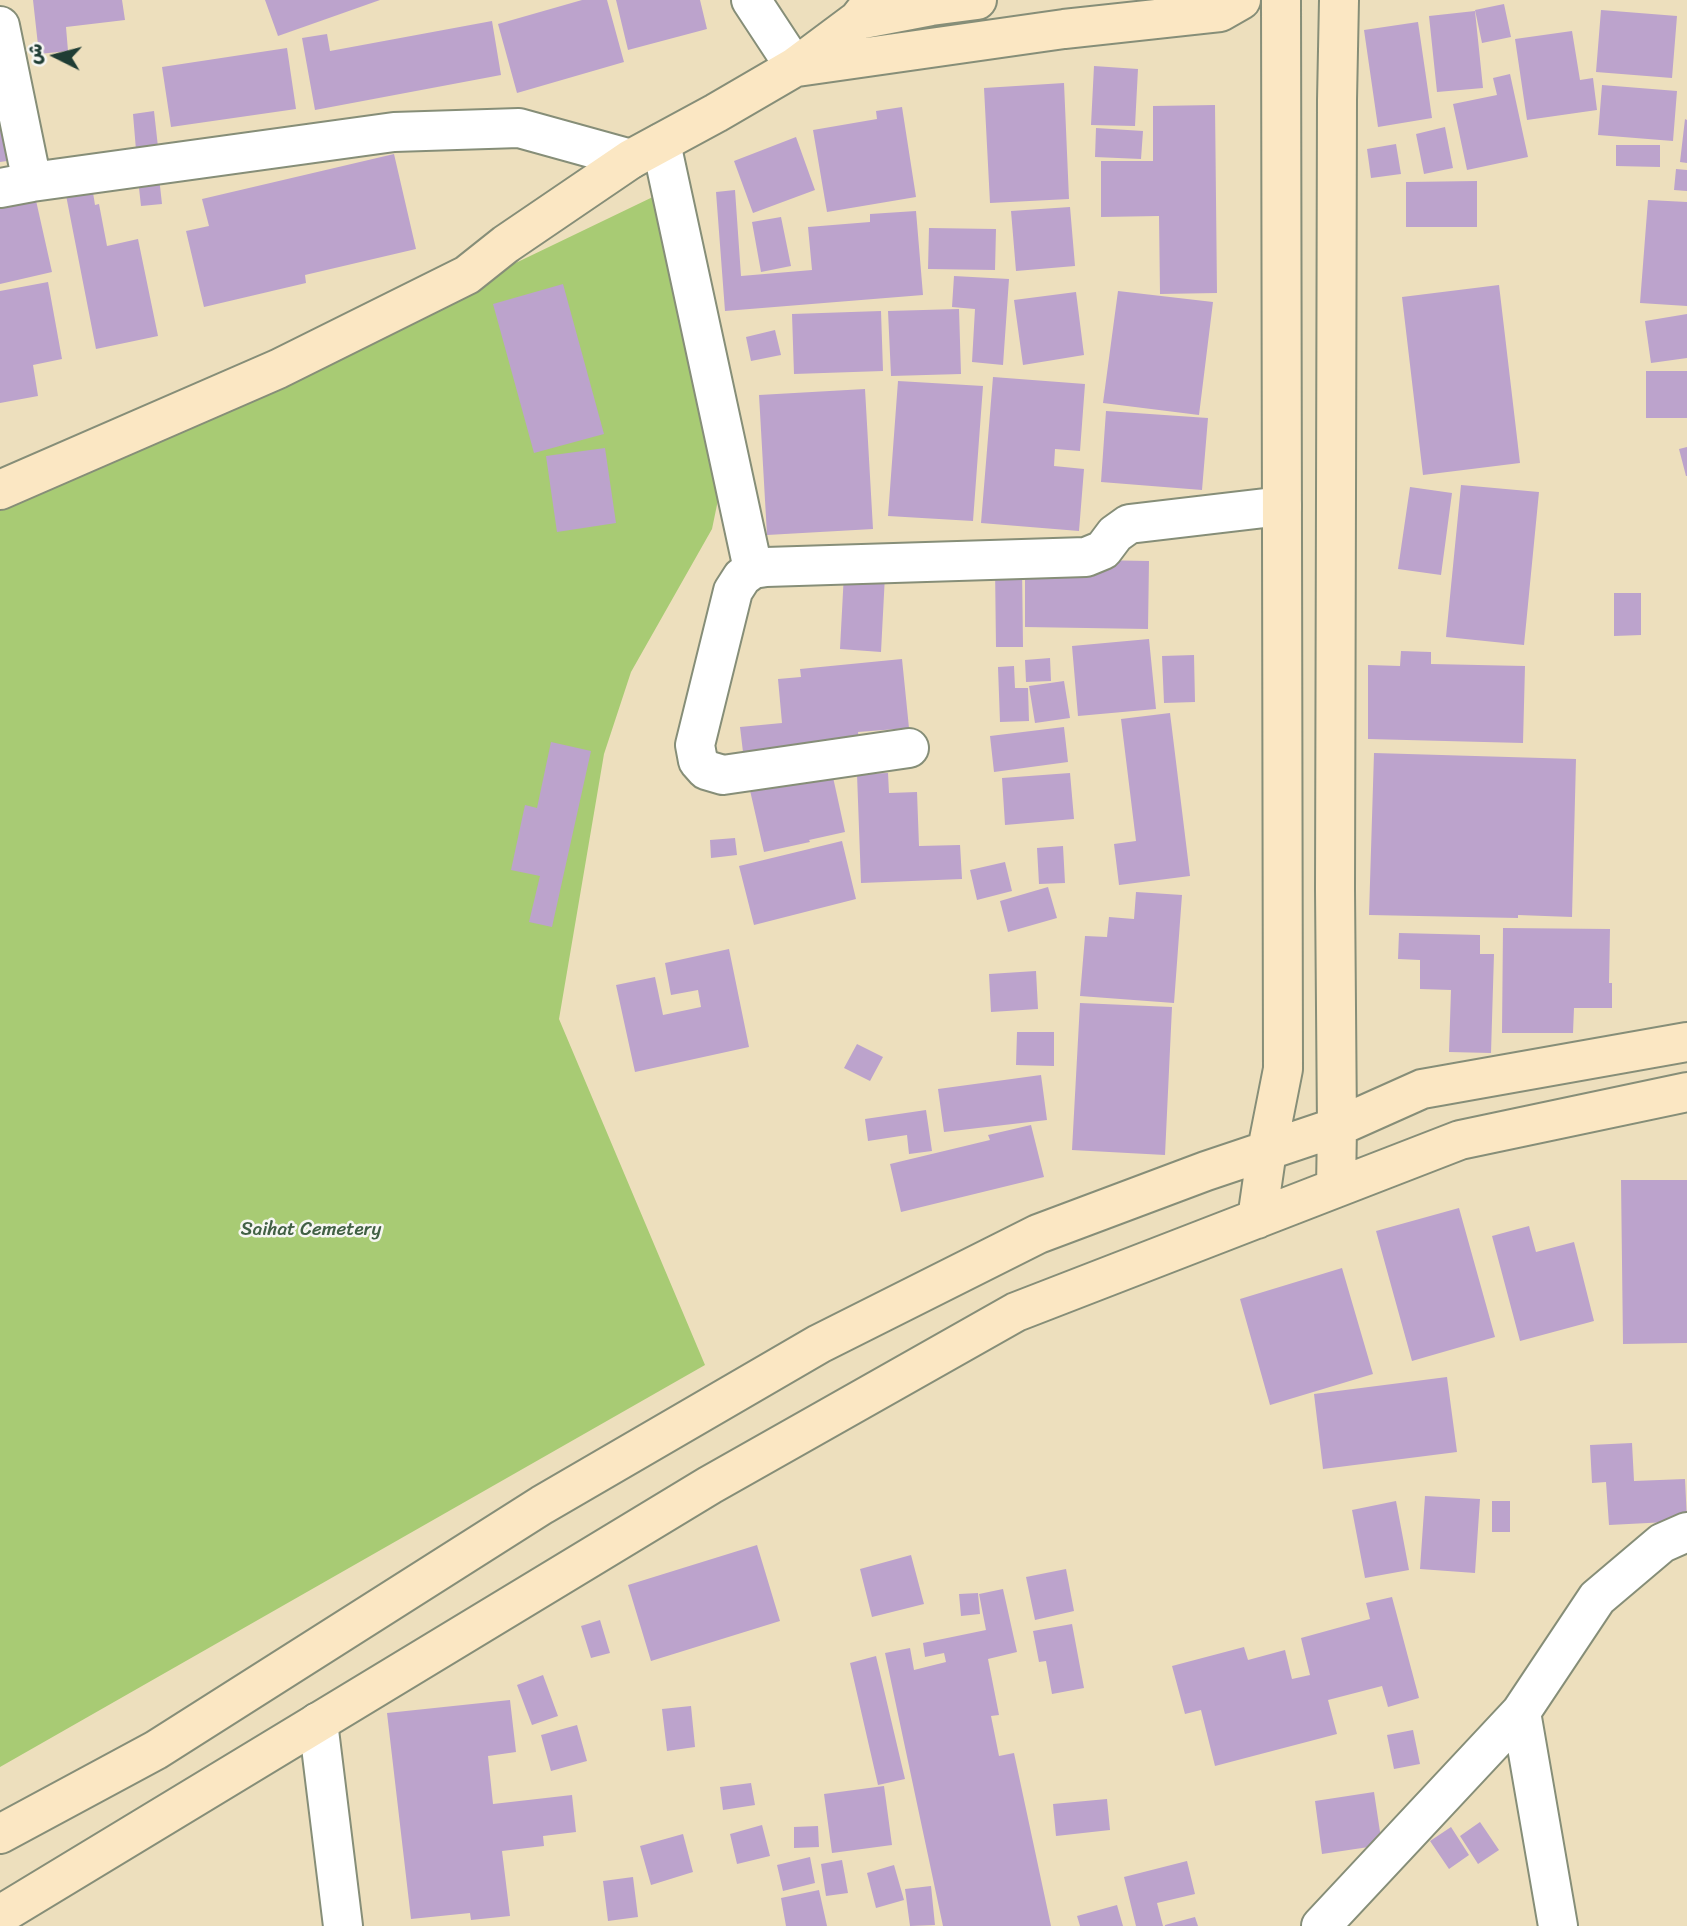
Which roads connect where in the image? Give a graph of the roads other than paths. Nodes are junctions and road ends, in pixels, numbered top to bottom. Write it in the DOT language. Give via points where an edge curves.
graph roads {
  1 [pos="751,0"];
  2 [pos="976,0"];
  3 [pos="1241,0"];
  4 [pos="1281,0"];
  5 [pos="1339,0"];
  6 [pos="866,10"];
  7 [pos="0,26"];
  8 [pos="795,67"];
  9 [pos="646,151"];
  10 [pos="16,185"];
  11 [pos="0,490"];
  12 [pos="1282,506"];
  13 [pos="753,569"];
  14 [pos="909,748"];
  15 [pos="1687,1042"];
  16 [pos="1687,1092"];
  17 [pos="1337,1127"];
  18 [pos="1267,1150"];
  19 [pos="1335,1188"];
  20 [pos="1257,1219"];
  21 [pos="1687,1532"];
  22 [pos="1521,1712"];
  23 [pos="318,1722"];
  24 [pos="0,1834"];
  25 [pos="0,1915"];
  26 [pos="343,1926"];
  27 [pos="1321,1926"];
  28 [pos="1558,1926"];
  1 -- 8 [label="street"];
  2 -- 6 [label="main road"];
  3 -- 8 [label="main road" via="1220,12"];
  4 -- 12 [label="main road"];
  5 -- 17 [label="main road"];
  6 -- 8 [label="main road"];
  7 -- 10 [label="street"];
  8 -- 9 [label="main road"];
  9 -- 10 [label="street" via="519,128 394,132"];
  9 -- 11 [label="main road" via="467,275 278,369"];
  9 -- 13 [label="street"];
  12 -- 13 [label="street" via="1129,524 1103,550 1086,557"];
  12 -- 18 [label="main road" via="1283,1069"];
  13 -- 14 [label="street" via="733,591 695,744 698,761 706,770 723,775"];
  15 -- 17 [label="main road" via="1422,1089"];
  16 -- 19 [label="main road" via="1460,1140"];
  17 -- 18 [label="main road"];
  17 -- 19 [label="main road"];
  18 -- 20 [label="main road"];
  18 -- 24 [label="main road" via="1038,1234 818,1344 542,1505 156,1749"];
  19 -- 20 [label="main road"];
  20 -- 23 [label="main road" via="1016,1312 709,1485"];
  21 -- 22 [label="street" via="1662,1543 1597,1598"];
  22 -- 27 [label="street"];
  22 -- 28 [label="street"];
  23 -- 25 [label="main road"];
  23 -- 26 [label="street"];
}
